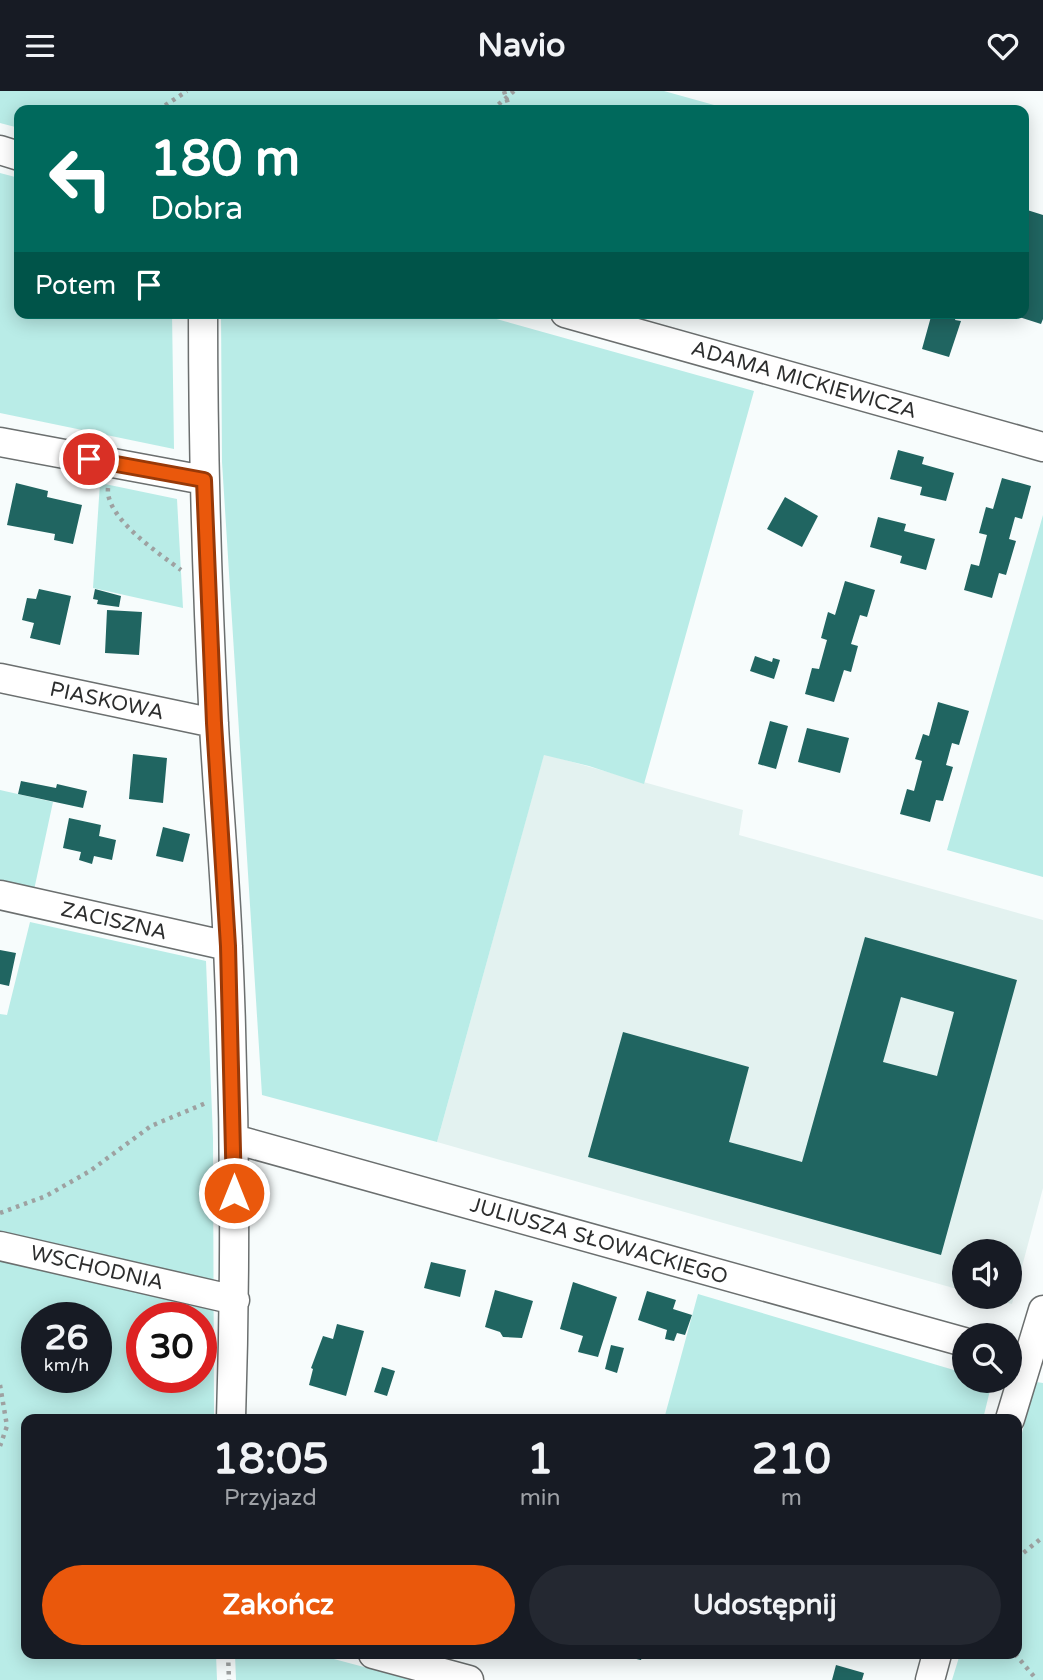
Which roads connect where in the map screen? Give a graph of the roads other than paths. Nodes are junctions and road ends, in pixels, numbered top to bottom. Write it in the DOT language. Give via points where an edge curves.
graph roads {
  1 [pos="203,319"];
  2 [pos="586,319"];
  3 [pos="0,442"];
  4 [pos="1043,447"];
  5 [pos="204,480"];
  6 [pos="0,678"];
  7 [pos="214,723"];
  8 [pos="0,895"];
  9 [pos="228,946"];
  10 [pos="234,1139"];
  11 [pos="0,1246"];
  12 [pos="235,1300"];
  13 [pos="1043,1310"];
  14 [pos="952,1339"];
  15 [pos="1027,1359"];
  16 [pos="231,1414"];
  17 [pos="1011,1414"];
  18 [pos="391,1659"];
  19 [pos="936,1659"];
  20 [pos="468,1680"];
  21 [pos="930,1680"];
  1 -- 5 [label="street"];
  2 -- 4 [label="street, ADAMA MICKIEWICZA"];
  3 -- 5 [label="street"];
  5 -- 7 [label="street"];
  6 -- 7 [label="street, PIASKOWA"];
  7 -- 9 [label="street"];
  8 -- 9 [label="street, ZACISZNA"];
  9 -- 10 [label="street"];
  10 -- 12 [label="street"];
  10 -- 14 [label="street, JULIUSZA SŁOWACKIEGO"];
  11 -- 12 [label="street, WSCHODNIA"];
  12 -- 16 [label="street"];
  13 -- 15 [label="street"];
  15 -- 17 [label="street"];
  18 -- 20 [label="street"];
  19 -- 21 [label="street"];
}
